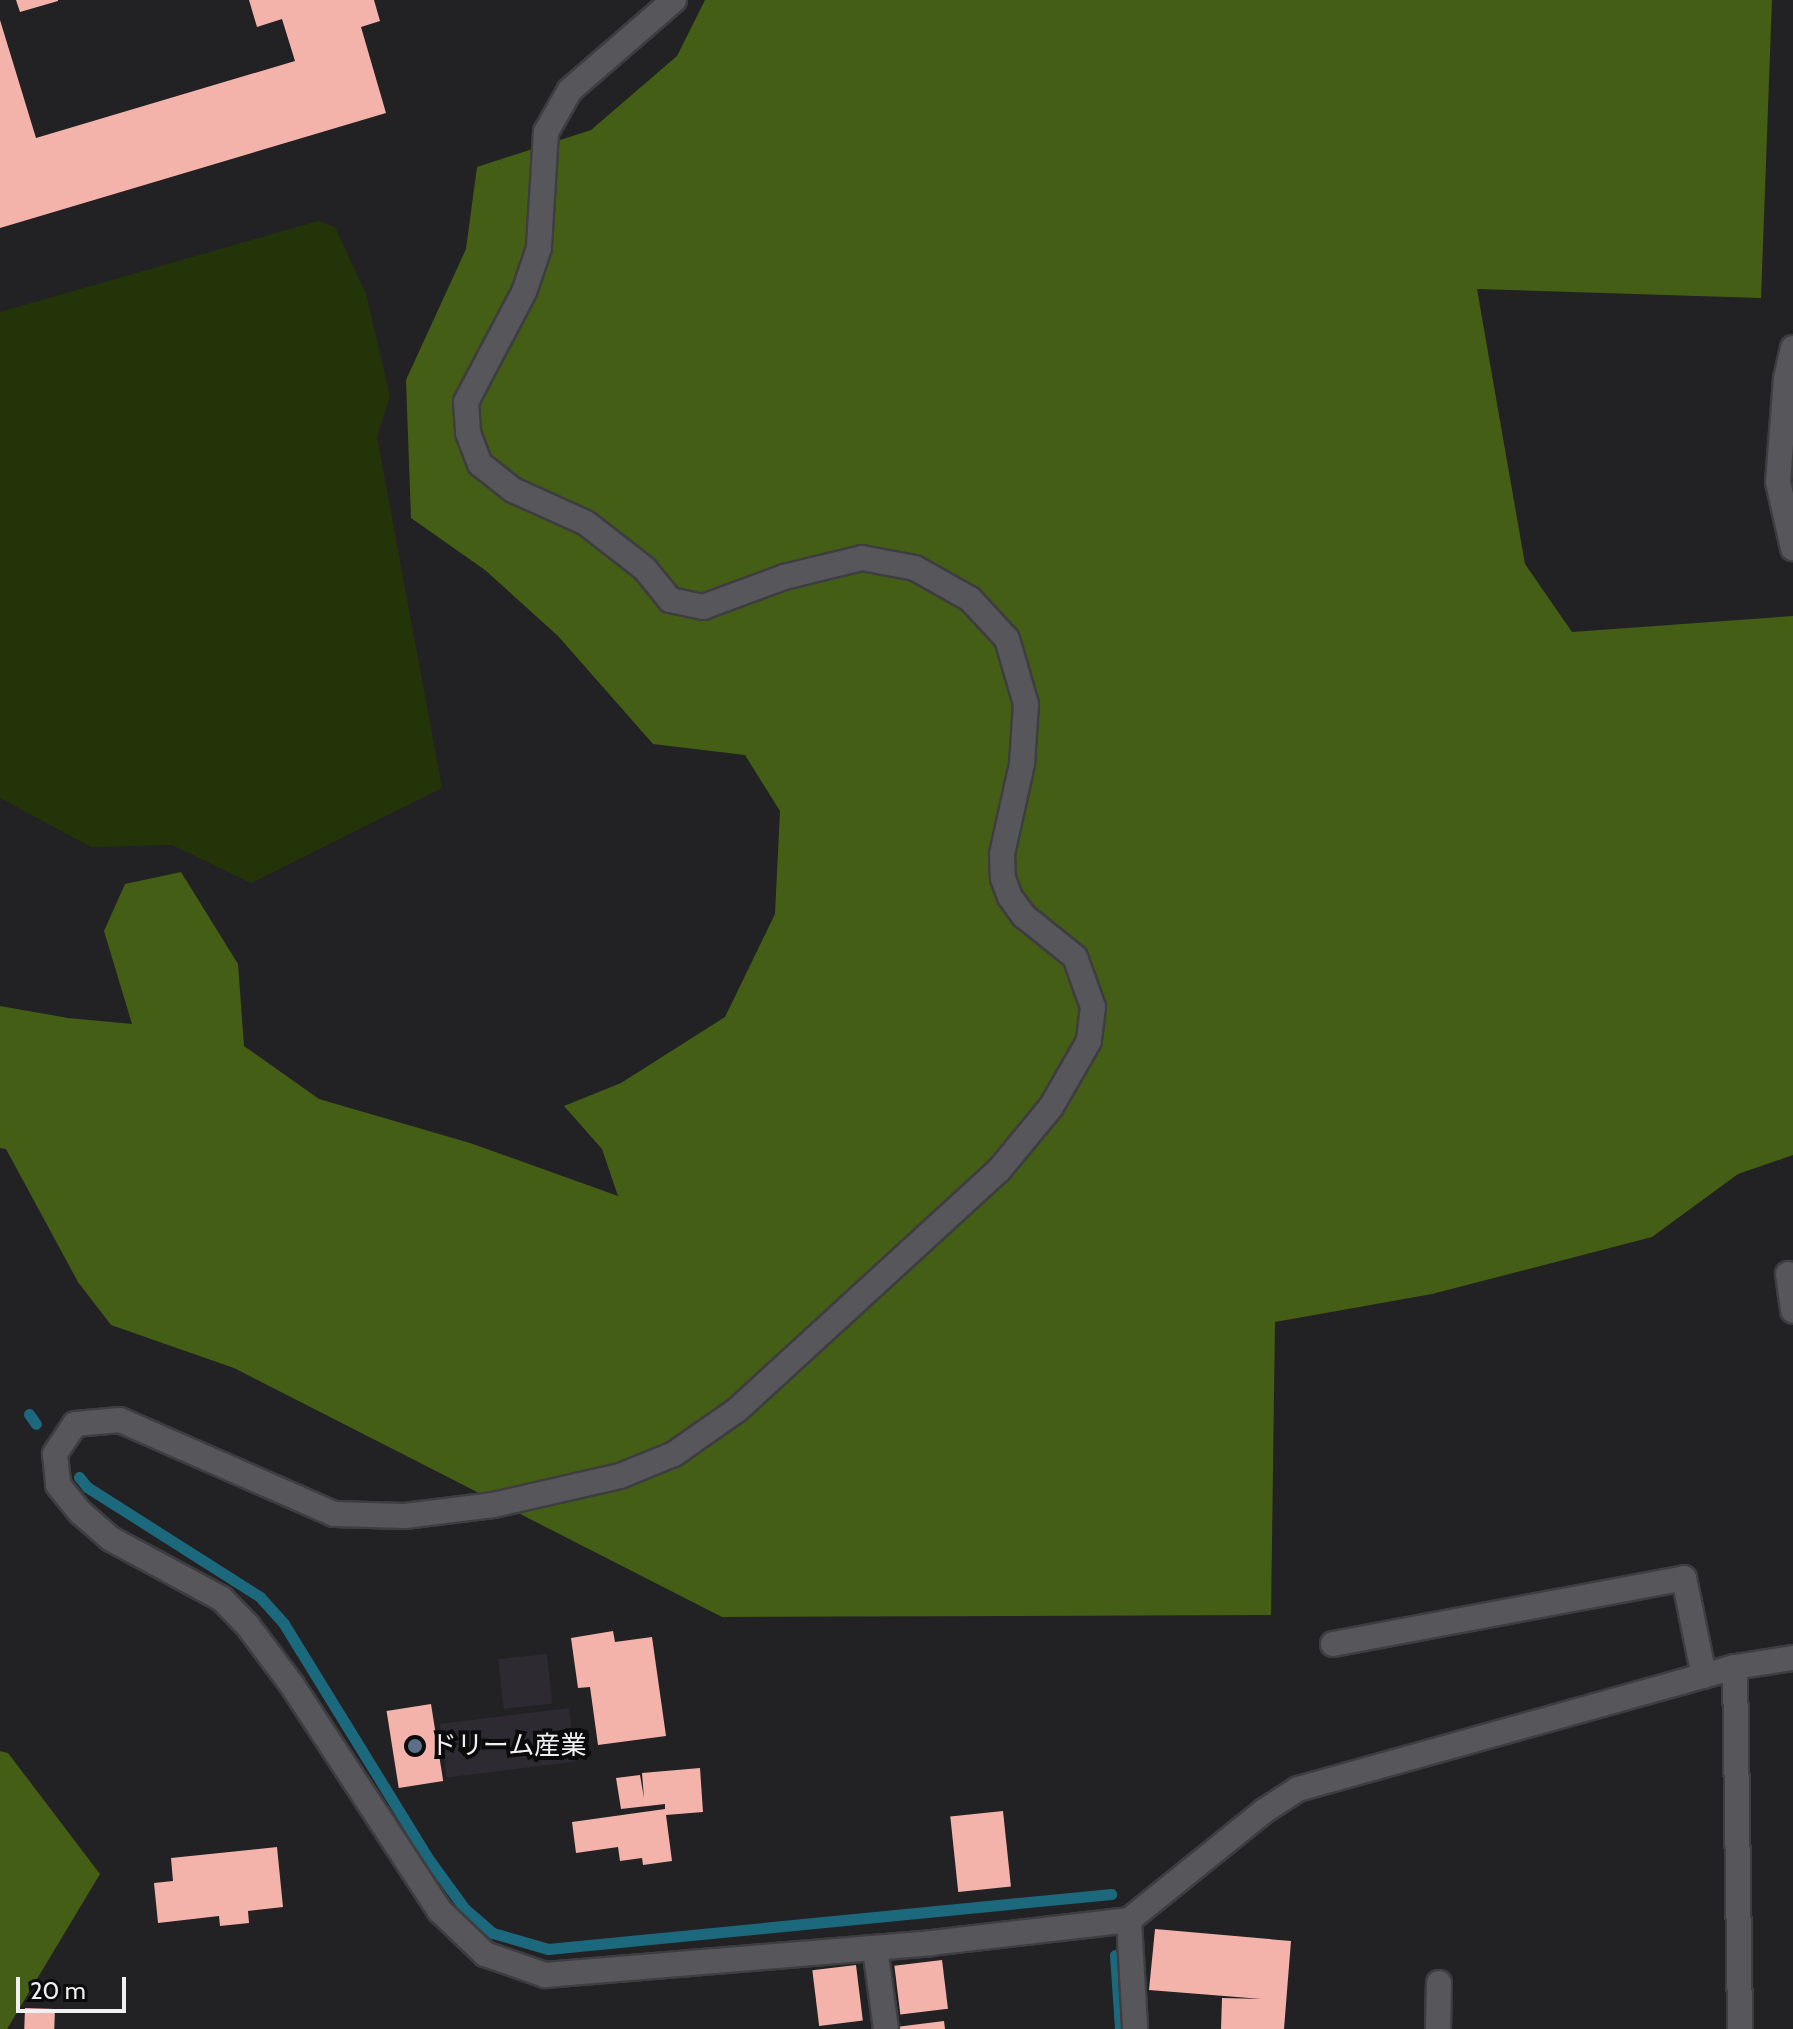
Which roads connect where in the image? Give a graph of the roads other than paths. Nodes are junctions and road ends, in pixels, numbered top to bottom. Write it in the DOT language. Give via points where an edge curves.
graph roads {
  1 [pos="674,0"];
  2 [pos="1793,348"];
  3 [pos="1793,548"];
  4 [pos="1788,1274"];
  5 [pos="1793,1311"];
  6 [pos="1333,1644"];
  7 [pos="1793,1658"];
  8 [pos="1735,1667"];
  9 [pos="1704,1676"];
  10 [pos="1129,1920"];
  11 [pos="875,1948"];
  12 [pos="1439,1983"];
  13 [pos="886,2029"];
  14 [pos="1135,2029"];
  15 [pos="1438,2029"];
  16 [pos="1740,2029"];
  1 -- 11 [label="street" via="570,90 546,132 539,248 524,292 466,402 468,433 480,464 513,490 586,523 645,569 670,600 703,607 784,577 862,558 915,568 970,599 1007,639 1026,704 1022,764 1002,854 1003,878 1024,916 1075,957 1093,1007 1089,1041 1051,1107 999,1170 737,1410 674,1454 620,1476 493,1505 405,1516 334,1514 120,1420 75,1424 55,1454 58,1485 111,1539 222,1599 248,1626 439,1910 485,1954 545,1975"];
  2 -- 3 [label="street" via="1778,482"];
  4 -- 5 [label="street"];
  6 -- 9 [label="street" via="1684,1578"];
  7 -- 8 [label="street"];
  8 -- 9 [label="street"];
  8 -- 16 [label="street"];
  9 -- 10 [label="street" via="1298,1789"];
  10 -- 11 [label="street"];
  10 -- 14 [label="street"];
  11 -- 13 [label="street"];
  12 -- 15 [label="street"];
}
